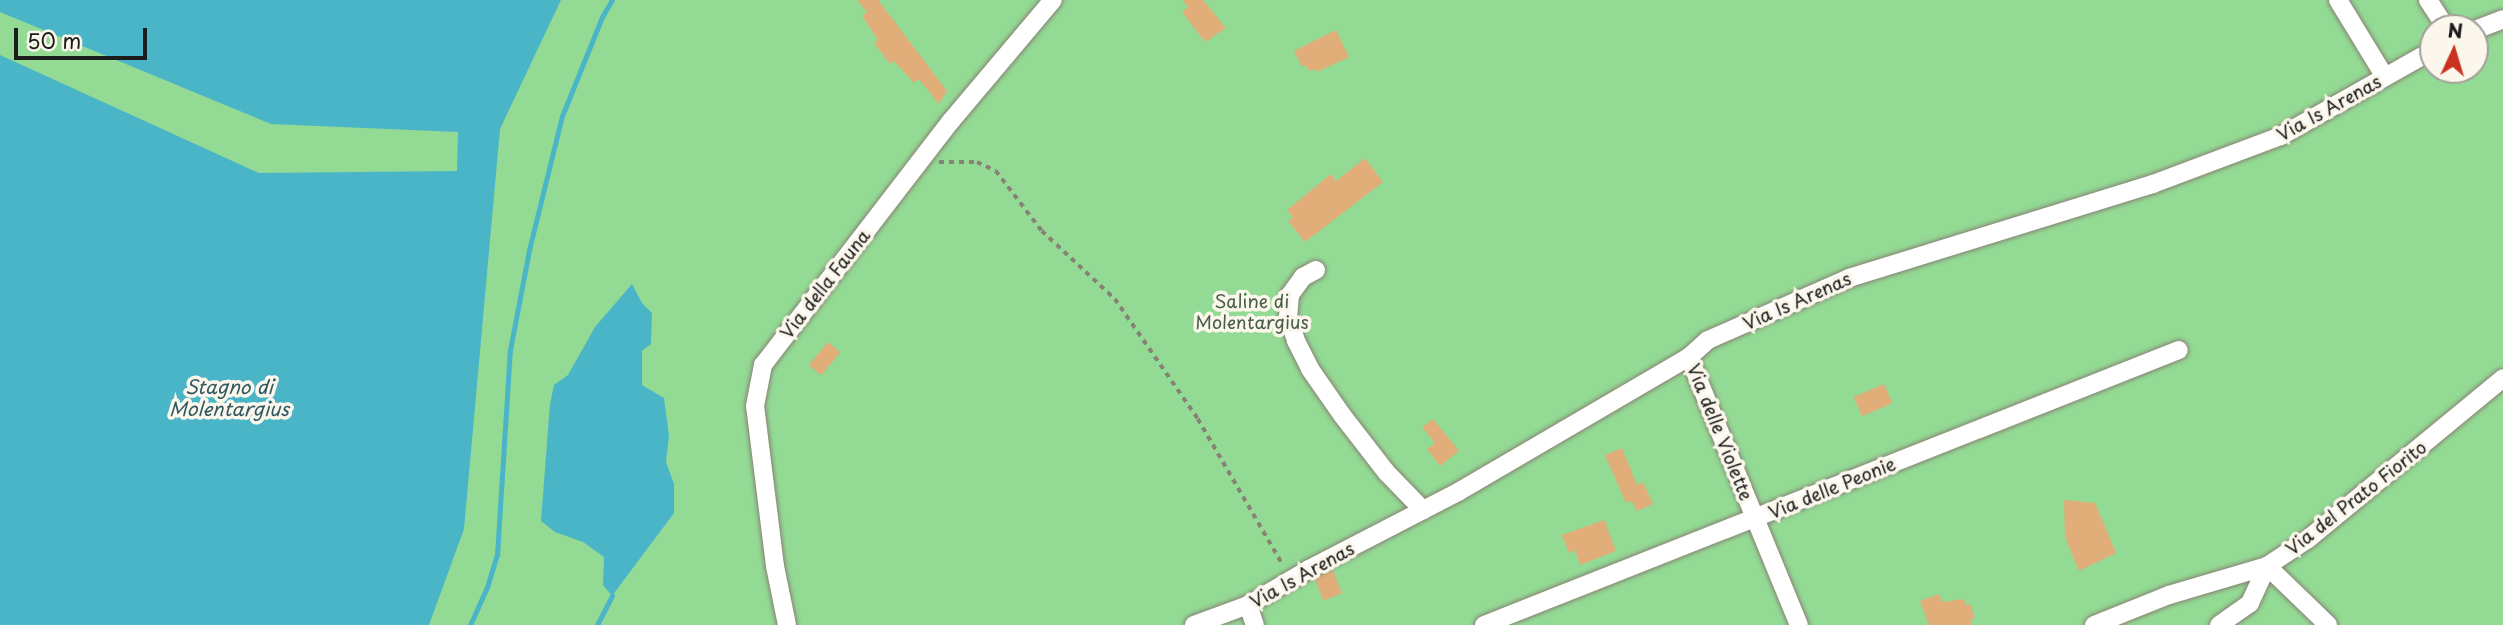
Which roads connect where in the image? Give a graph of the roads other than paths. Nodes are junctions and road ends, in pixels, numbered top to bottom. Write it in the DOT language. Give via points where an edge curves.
graph roads {
  1 [pos="1053,0"];
  2 [pos="2338,0"];
  3 [pos="2419,58"];
  4 [pos="2385,77"];
  5 [pos="1316,270"];
  6 [pos="2179,350"];
  7 [pos="1689,356"];
  8 [pos="2503,378"];
  9 [pos="1423,510"];
  10 [pos="1756,519"];
  11 [pos="2267,566"];
  12 [pos="1248,605"];
  13 [pos="787,625"];
  14 [pos="1194,625"];
  15 [pos="1255,625"];
  16 [pos="1484,625"];
  17 [pos="1799,625"];
  18 [pos="2094,625"];
  19 [pos="2219,625"];
  20 [pos="2328,625"];
  1 -- 13 [label="street, Via della Fauna" via="927,152 763,365 755,405"];
  2 -- 4 [label="street"];
  3 -- 4 [label="street, Via Is Arenas"];
  4 -- 7 [label="street, Via Is Arenas" via="2281,136 2153,184 1849,278 1708,340"];
  5 -- 9 [label="street" via="1303,277 1290,295 1288,316 1296,341 1342,415"];
  6 -- 10 [label="street, Via delle Peonie"];
  7 -- 9 [label="street, Via Is Arenas"];
  7 -- 10 [label="street, Via delle Violette"];
  8 -- 11 [label="street, Via del Prato Fiorito" via="2308,539"];
  9 -- 12 [label="street, Via Is Arenas"];
  10 -- 16 [label="street, Via delle Peonie"];
  10 -- 17 [label="street, Via delle Violette"];
  11 -- 18 [label="street" via="2169,595"];
  11 -- 19 [label="street, Via del Prato Fiorito" via="2250,603"];
  11 -- 20 [label="street"];
  12 -- 14 [label="street, Via Is Arenas"];
  12 -- 15 [label="street"];
}
